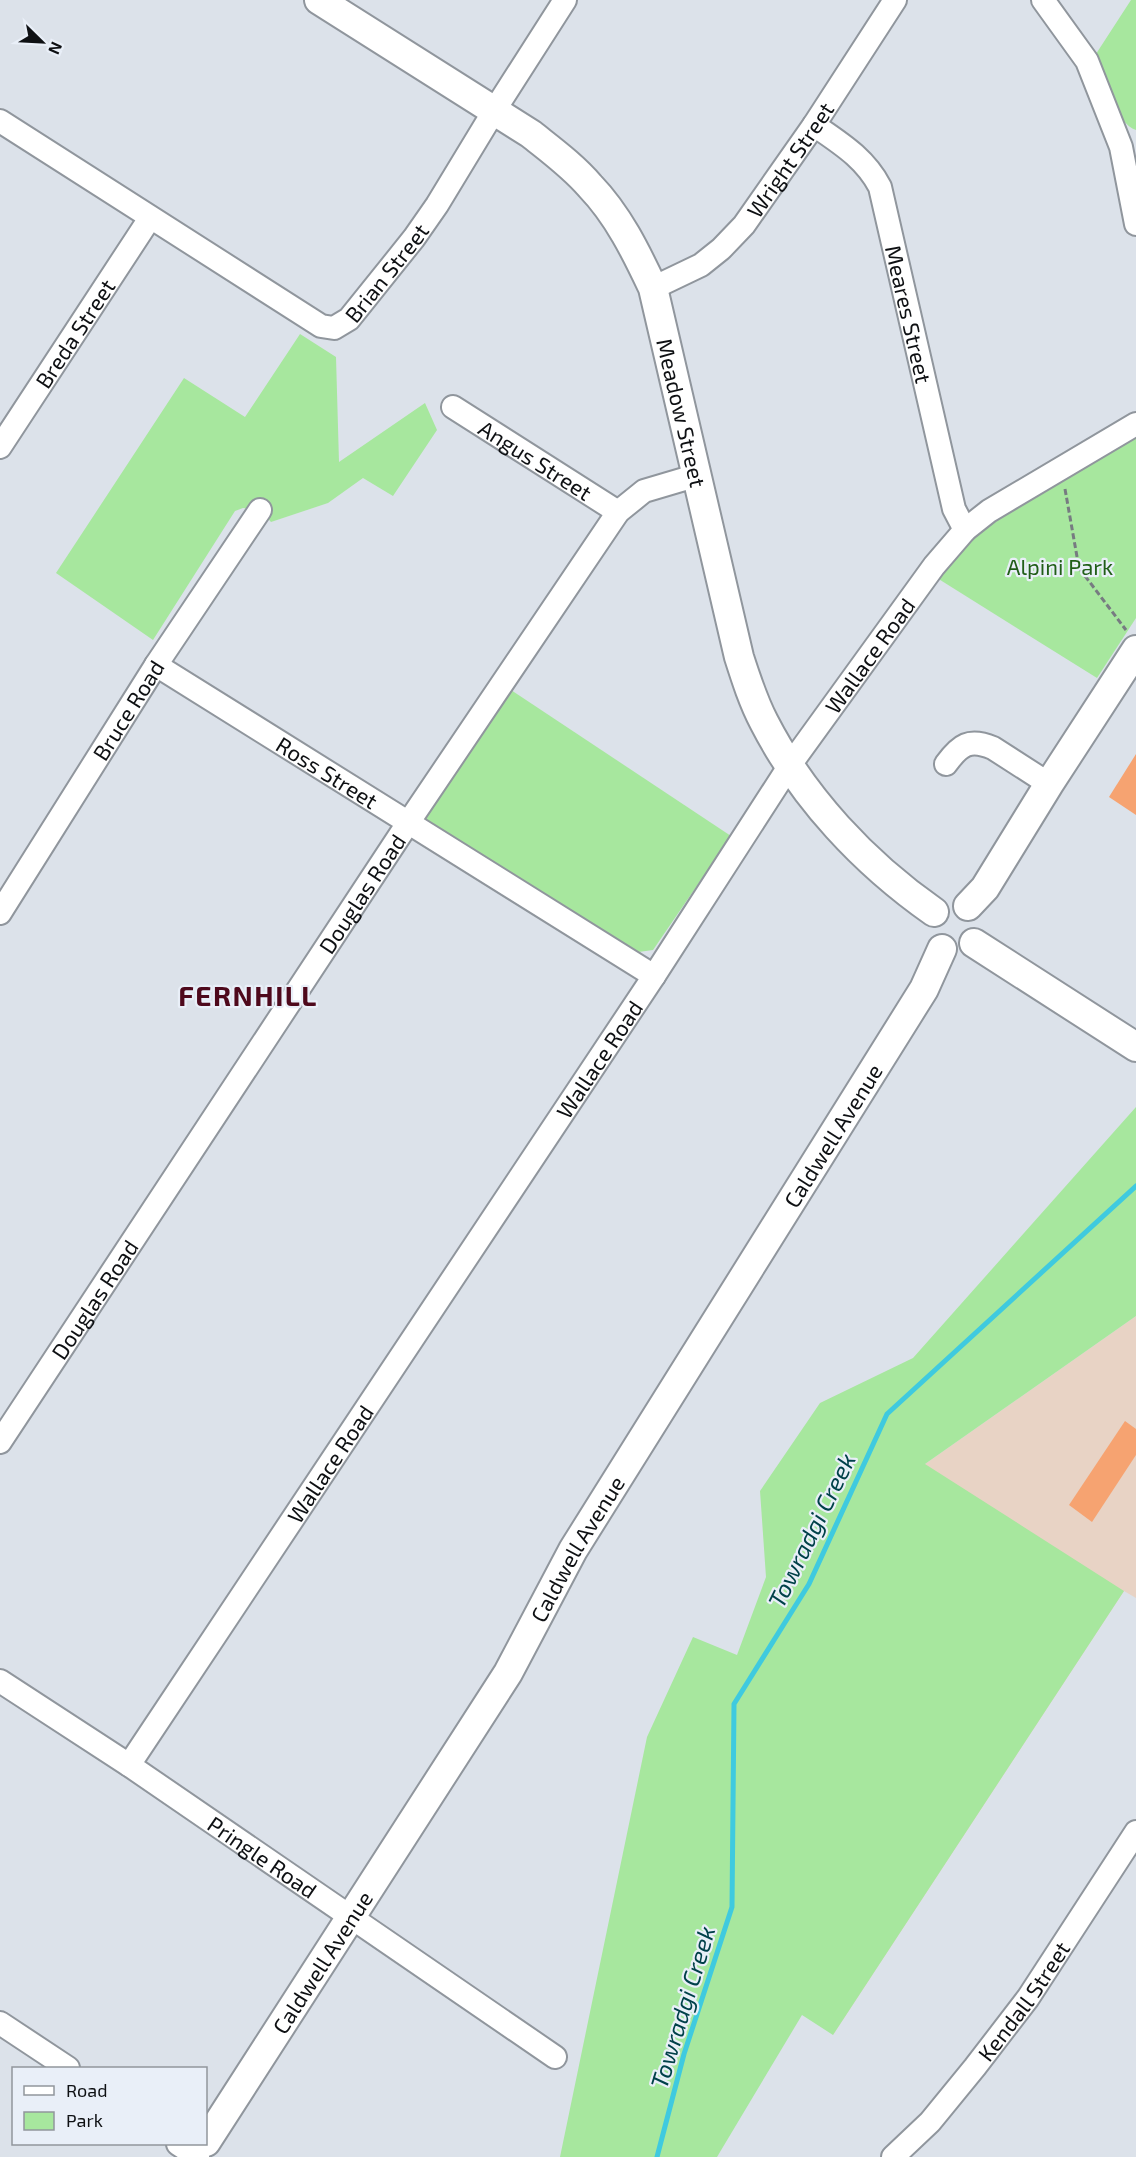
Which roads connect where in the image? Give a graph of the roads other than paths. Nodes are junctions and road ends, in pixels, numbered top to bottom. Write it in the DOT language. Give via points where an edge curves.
graph roads {
  1 [pos="319,0"];
  2 [pos="565,0"];
  3 [pos="895,0"];
  4 [pos="1043,0"];
  5 [pos="494,111"];
  6 [pos="0,121"];
  7 [pos="814,125"];
  8 [pos="1128,145"];
  9 [pos="150,218"];
  10 [pos="1136,224"];
  11 [pos="654,288"];
  12 [pos="453,407"];
  13 [pos="1136,424"];
  14 [pos="0,447"];
  15 [pos="698,475"];
  16 [pos="260,510"];
  17 [pos="618,512"];
  18 [pos="965,530"];
  19 [pos="1136,650"];
  20 [pos="156,664"];
  21 [pos="946,764"];
  22 [pos="790,765"];
  23 [pos="1049,784"];
  24 [pos="408,823"];
  25 [pos="968,906"];
  26 [pos="934,912"];
  27 [pos="0,913"];
  28 [pos="974,943"];
  29 [pos="942,949"];
  30 [pos="654,976"];
  31 [pos="1136,1047"];
  32 [pos="0,1442"];
  33 [pos="0,1681"];
  34 [pos="129,1765"];
  35 [pos="1136,1832"];
  36 [pos="350,1915"];
  37 [pos="0,2023"];
  38 [pos="555,2057"];
  39 [pos="66,2067"];
  40 [pos="207,2135"];
  41 [pos="893,2157"];
  1 -- 5 [label="main road, Meadow Street"];
  2 -- 5 [label="street, Brian Street"];
  3 -- 7 [label="street, Wright Street"];
  4 -- 8 [label="street" via="1087,60"];
  5 -- 9 [label="street, Brian Street" via="414,238 349,319 334,328 321,326"];
  5 -- 11 [label="main road, Meadow Street" via="531,134 590,184 634,246"];
  6 -- 9 [label="street, Brian Street"];
  7 -- 11 [label="street, Wright Street" via="744,225 721,249 701,265"];
  7 -- 18 [label="street, Meares Street" via="861,160 880,187 954,508"];
  8 -- 10 [label="street"];
  9 -- 14 [label="street, Breda Street"];
  11 -- 15 [label="main road, Meadow Street"];
  12 -- 17 [label="street, Angus Street"];
  13 -- 18 [label="street, Wallace Road" via="989,511"];
  15 -- 17 [label="street, Douglas Road" via="644,491"];
  15 -- 22 [label="main road, Meadow Street" via="739,657 764,722"];
  16 -- 20 [label="street, Bruce Road"];
  17 -- 24 [label="street, Douglas Road"];
  18 -- 22 [label="street, Wallace Road" via="934,566"];
  19 -- 23 [label="main road"];
  20 -- 24 [label="street, Ross Street"];
  20 -- 27 [label="street, Bruce Road"];
  21 -- 23 [label="street" via="963,746 983,744"];
  22 -- 26 [label="main road, Meadow Street" via="816,803 870,860"];
  22 -- 30 [label="street, Wallace Road"];
  23 -- 25 [label="main road" via="985,888"];
  24 -- 30 [label="street, Ross Street"];
  24 -- 32 [label="street, Douglas Road"];
  25 -- 26 [label="main road" via="947,903"];
  25 -- 28 [label="main road" via="977,915 980,926"];
  26 -- 29 [label="main road" via="930,934"];
  28 -- 29 [label="main road" via="959,952"];
  28 -- 31 [label="main road"];
  29 -- 36 [label="main road, Caldwell Avenue" via="909,1013 573,1550 508,1673"];
  30 -- 34 [label="street, Wallace Road"];
  33 -- 34 [label="street, Pringle Road"];
  34 -- 36 [label="street, Pringle Road"];
  35 -- 41 [label="street, Kendall Street" via="1028,1998 930,2122"];
  36 -- 38 [label="street, Pringle Road"];
  36 -- 40 [label="main road, Caldwell Avenue"];
  37 -- 39 [label="street"];
}
